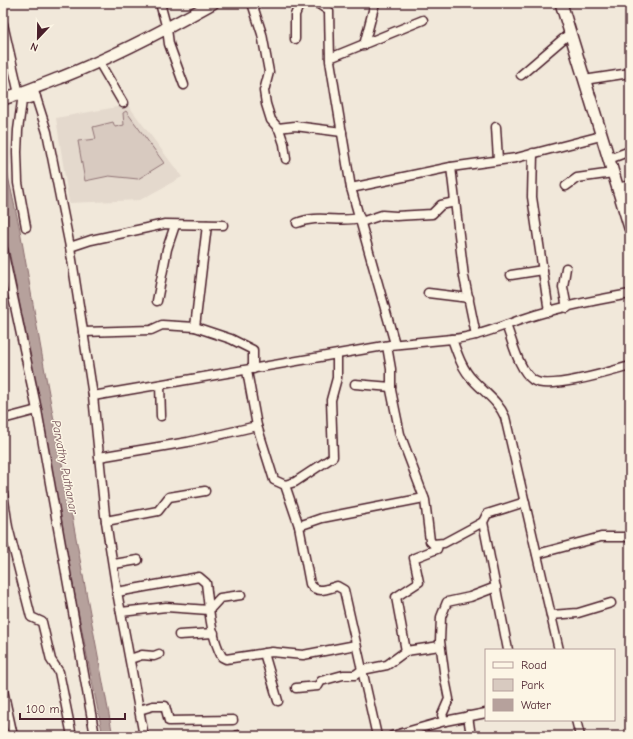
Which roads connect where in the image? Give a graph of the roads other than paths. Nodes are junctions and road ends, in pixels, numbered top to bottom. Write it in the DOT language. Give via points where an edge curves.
graph roads {
  1 [pos="160,3"];
  2 [pos="213,3"];
  3 [pos="252,3"];
  4 [pos="300,3"];
  5 [pos="317,3"];
  6 [pos="375,3"];
  7 [pos="561,3"];
  8 [pos="423,20"];
  9 [pos="3,24"];
  10 [pos="167,29"];
  11 [pos="570,33"];
  12 [pos="295,39"];
  13 [pos="364,46"];
  14 [pos="330,58"];
  15 [pos="99,62"];
  16 [pos="630,73"];
  17 [pos="521,75"];
  18 [pos="584,80"];
  19 [pos="184,85"];
  20 [pos="35,93"];
  21 [pos="19,94"];
  22 [pos="3,99"];
  23 [pos="123,103"];
  24 [pos="496,127"];
  25 [pos="278,128"];
  26 [pos="342,132"];
  27 [pos="601,136"];
  28 [pos="630,151"];
  29 [pos="533,153"];
  30 [pos="286,159"];
  31 [pos="609,159"];
  32 [pos="498,160"];
  33 [pos="451,167"];
  34 [pos="614,173"];
  35 [pos="630,185"];
  36 [pos="566,186"];
  37 [pos="351,188"];
  38 [pos="618,188"];
  39 [pos="455,202"];
  40 [pos="360,220"];
  41 [pos="296,223"];
  42 [pos="223,224"];
  43 [pos="175,225"];
  44 [pos="207,225"];
  45 [pos="26,227"];
  46 [pos="630,228"];
  47 [pos="70,247"];
  48 [pos="3,250"];
  49 [pos="566,268"];
  50 [pos="543,270"];
  51 [pos="511,276"];
  52 [pos="428,293"];
  53 [pos="630,294"];
  54 [pos="469,298"];
  55 [pos="157,301"];
  56 [pos="567,308"];
  57 [pos="549,312"];
  58 [pos="506,325"];
  59 [pos="195,327"];
  60 [pos="83,332"];
  61 [pos="476,335"];
  62 [pos="452,339"];
  63 [pos="391,345"];
  64 [pos="337,354"];
  65 [pos="630,366"];
  66 [pos="250,370"];
  67 [pos="355,384"];
  68 [pos="160,385"];
  69 [pos="391,387"];
  70 [pos="93,396"];
  71 [pos="37,410"];
  72 [pos="161,416"];
  73 [pos="3,419"];
  74 [pos="257,426"];
  75 [pos="99,457"];
  76 [pos="285,485"];
  77 [pos="205,492"];
  78 [pos="3,493"];
  79 [pos="424,498"];
  80 [pos="525,502"];
  81 [pos="106,521"];
  82 [pos="483,522"];
  83 [pos="5,524"];
  84 [pos="299,526"];
  85 [pos="630,537"];
  86 [pos="438,545"];
  87 [pos="537,554"];
  88 [pos="138,560"];
  89 [pos="114,564"];
  90 [pos="496,587"];
  91 [pos="117,592"];
  92 [pos="241,595"];
  93 [pos="611,603"];
  94 [pos="209,610"];
  95 [pos="121,612"];
  96 [pos="551,615"];
  97 [pos="214,633"];
  98 [pos="179,635"];
  99 [pos="356,645"];
  100 [pos="440,646"];
  101 [pos="508,649"];
  102 [pos="559,649"];
  103 [pos="406,651"];
  104 [pos="264,653"];
  105 [pos="159,654"];
  106 [pos="130,659"];
  107 [pos="362,670"];
  108 [pos="296,688"];
  109 [pos="3,690"];
  110 [pos="278,701"];
  111 [pos="139,710"];
  112 [pos="485,713"];
  113 [pos="468,716"];
  114 [pos="233,720"];
  115 [pos="6,721"];
  116 [pos="445,721"];
  117 [pos="576,721"];
  118 [pos="13,736"];
  119 [pos="72,736"];
  120 [pos="95,736"];
  121 [pos="144,736"];
  122 [pos="377,736"];
  123 [pos="392,736"];
  124 [pos="471,736"];
  125 [pos="580,736"];
  1 -- 10 [label="street"];
  2 -- 10 [label="main road"];
  3 -- 25 [label="street" via="262,34 269,72 264,91 266,104 271,120"];
  4 -- 12 [label="street" via="295,15"];
  5 -- 14 [label="street" via="329,11"];
  6 -- 13 [label="street"];
  7 -- 11 [label="main road"];
  8 -- 13 [label="street"];
  9 -- 21 [label="street"];
  10 -- 15 [label="main road"];
  10 -- 19 [label="street" via="169,44"];
  11 -- 17 [label="street"];
  11 -- 18 [label="main road"];
  13 -- 14 [label="street"];
  14 -- 26 [label="street"];
  15 -- 20 [label="main road"];
  15 -- 23 [label="street"];
  16 -- 18 [label="street"];
  18 -- 27 [label="main road"];
  20 -- 21 [label="main road"];
  20 -- 45 [label="street" via="22,101 18,130 18,183"];
  20 -- 47 [label="street" via="47,132"];
  21 -- 22 [label="main road"];
  24 -- 32 [label="street"];
  25 -- 26 [label="street" via="295,126"];
  25 -- 30 [label="street"];
  26 -- 37 [label="street"];
  27 -- 29 [label="street"];
  27 -- 31 [label="main road"];
  28 -- 31 [label="street"];
  29 -- 32 [label="street"];
  29 -- 50 [label="street" via="532,196"];
  31 -- 34 [label="main road"];
  32 -- 33 [label="street"];
  33 -- 37 [label="street"];
  33 -- 39 [label="street"];
  34 -- 36 [label="street" via="577,178"];
  34 -- 38 [label="main road"];
  35 -- 38 [label="street"];
  37 -- 40 [label="street"];
  38 -- 46 [label="main road"];
  39 -- 40 [label="street" via="441,205 432,214 382,214"];
  39 -- 54 [label="street"];
  40 -- 41 [label="street" via="308,218"];
  40 -- 63 [label="street"];
  42 -- 44 [label="street"];
  43 -- 44 [label="street"];
  43 -- 47 [label="street" via="165,224 124,232"];
  43 -- 55 [label="street" via="166,249"];
  44 -- 59 [label="street"];
  47 -- 60 [label="street"];
  48 -- 71 [label="street"];
  49 -- 56 [label="street" via="563,287"];
  50 -- 51 [label="street"];
  50 -- 57 [label="street"];
  52 -- 54 [label="street"];
  53 -- 56 [label="street"];
  54 -- 61 [label="street"];
  56 -- 57 [label="street"];
  57 -- 58 [label="street"];
  58 -- 61 [label="street"];
  58 -- 65 [label="street" via="524,370 533,380 540,383 563,382"];
  59 -- 60 [label="street" via="162,325 151,330"];
  59 -- 66 [label="street" via="231,339 253,350"];
  60 -- 70 [label="street"];
  61 -- 62 [label="street"];
  62 -- 63 [label="street"];
  62 -- 80 [label="street" via="465,369 500,406 505,417"];
  63 -- 64 [label="street"];
  63 -- 69 [label="street"];
  64 -- 66 [label="street"];
  64 -- 76 [label="street" via="337,378 331,400 333,457 295,482"];
  66 -- 68 [label="street"];
  66 -- 74 [label="street"];
  67 -- 69 [label="street"];
  68 -- 70 [label="street"];
  68 -- 72 [label="street"];
  69 -- 79 [label="street" via="400,434"];
  70 -- 75 [label="street"];
  71 -- 73 [label="street"];
  71 -- 120 [label="street"];
  74 -- 75 [label="street" via="188,442"];
  74 -- 76 [label="street" via="274,480"];
  75 -- 81 [label="street"];
  76 -- 84 [label="street"];
  77 -- 81 [label="street" via="169,497 158,511"];
  78 -- 83 [label="street"];
  79 -- 84 [label="street" via="322,518"];
  79 -- 86 [label="street" via="430,541"];
  80 -- 82 [label="street" via="487,514"];
  80 -- 87 [label="street"];
  81 -- 89 [label="street"];
  82 -- 86 [label="street"];
  82 -- 90 [label="street"];
  83 -- 119 [label="street" via="31,617 42,622 51,660 59,672"];
  84 -- 99 [label="street" via="310,584 313,589 319,591 337,586 344,590"];
  85 -- 87 [label="street" via="601,537"];
  86 -- 103 [label="street" via="437,550 414,558 419,582 396,597"];
  87 -- 96 [label="street"];
  88 -- 89 [label="street"];
  89 -- 91 [label="street"];
  90 -- 100 [label="street" via="447,602 440,617"];
  90 -- 101 [label="street"];
  91 -- 94 [label="street" via="199,577 206,583"];
  91 -- 95 [label="street"];
  92 -- 94 [label="street" via="220,598"];
  93 -- 96 [label="street" via="578,613"];
  94 -- 95 [label="street" via="166,607"];
  94 -- 97 [label="street"];
  95 -- 106 [label="street"];
  96 -- 102 [label="street"];
  97 -- 98 [label="street"];
  97 -- 104 [label="street" via="222,657 237,658"];
  99 -- 104 [label="street" via="303,655"];
  99 -- 107 [label="street"];
  100 -- 103 [label="street"];
  100 -- 116 [label="street" via="449,699 442,715"];
  103 -- 107 [label="street" via="387,665"];
  104 -- 110 [label="street"];
  105 -- 106 [label="street"];
  106 -- 111 [label="street"];
  107 -- 108 [label="street" via="355,675 343,675 321,681 318,686"];
  107 -- 122 [label="street"];
  109 -- 115 [label="street"];
  111 -- 114 [label="street" via="165,706 169,720"];
  111 -- 121 [label="street"];
  112 -- 113 [label="street"];
  113 -- 116 [label="street"];
  113 -- 124 [label="street"];
  115 -- 118 [label="street"];
  116 -- 123 [label="street"];
  117 -- 125 [label="street"];
}
